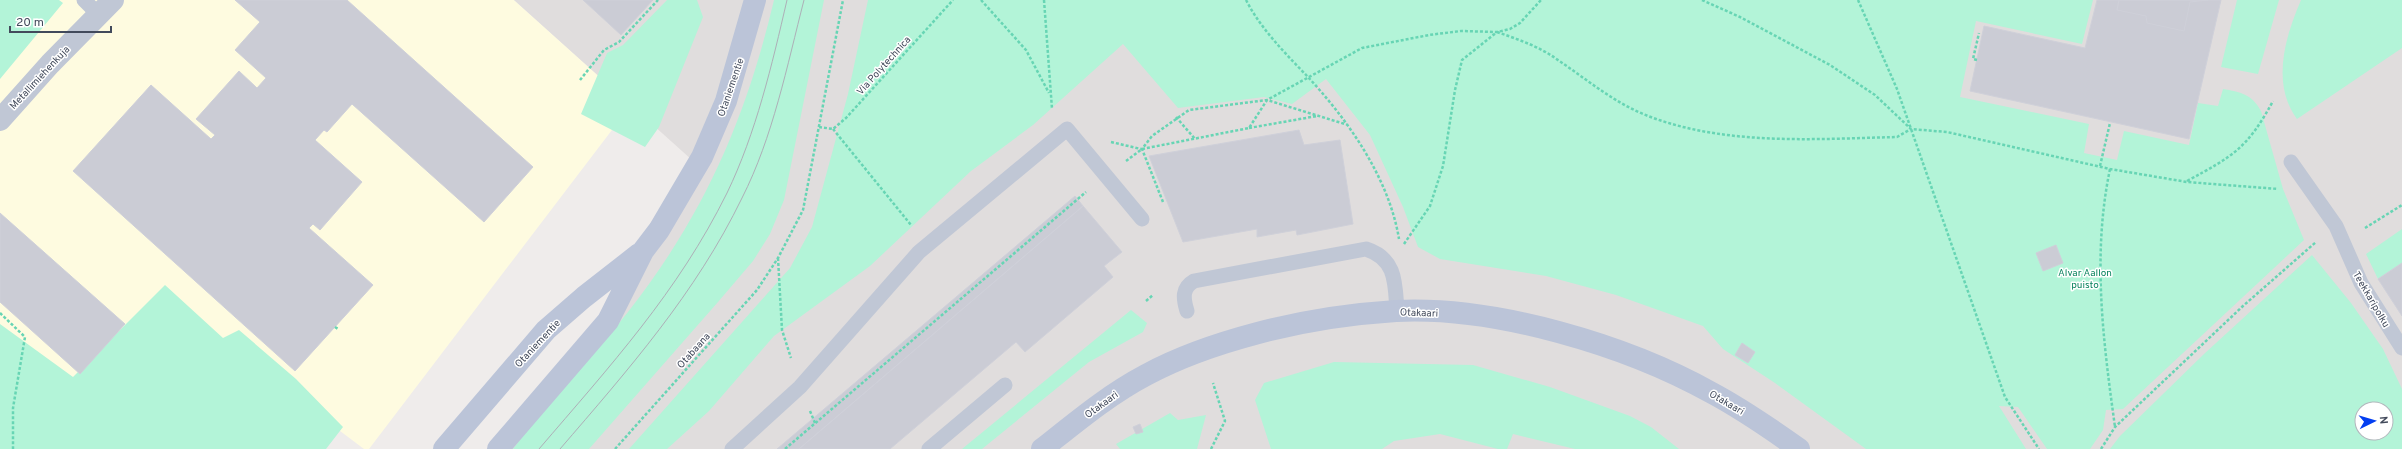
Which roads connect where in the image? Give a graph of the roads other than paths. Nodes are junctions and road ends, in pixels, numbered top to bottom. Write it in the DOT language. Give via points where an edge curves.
graph roads {
  1 [pos="755,0"];
  2 [pos="98,5"];
  3 [pos="0,120"];
  4 [pos="2291,162"];
  5 [pos="1142,219"];
  6 [pos="643,251"];
  7 [pos="1187,311"];
  8 [pos="1397,311"];
  9 [pos="2402,348"];
  10 [pos="1005,385"];
  11 [pos="444,449"];
  12 [pos="498,449"];
  13 [pos="732,449"];
  14 [pos="929,449"];
  15 [pos="1042,449"];
  16 [pos="1799,449"];
  1 -- 6 [label="street, Otaniementie" via="726,101 702,157 659,230"];
  2 -- 3 [label="street, Metallimiehenkuja"];
  4 -- 9 [label="lane, Teekkaripolku" via="2336,226 2361,283"];
  5 -- 13 [label="lane" via="1066,129 919,252 800,387"];
  6 -- 11 [label="street, Otaniementie" via="546,330"];
  6 -- 12 [label="street, Otaniementie" via="608,321"];
  7 -- 8 [label="lane" via="1185,291 1188,285 1200,279 1366,248 1382,257 1392,268"];
  8 -- 15 [label="street, Otakaari" via="1319,319 1288,325 1237,338 1181,358 1111,396"];
  8 -- 16 [label="street, Otakaari" via="1479,316 1569,336 1625,354 1712,392"];
  10 -- 14 [label="lane"];
}
